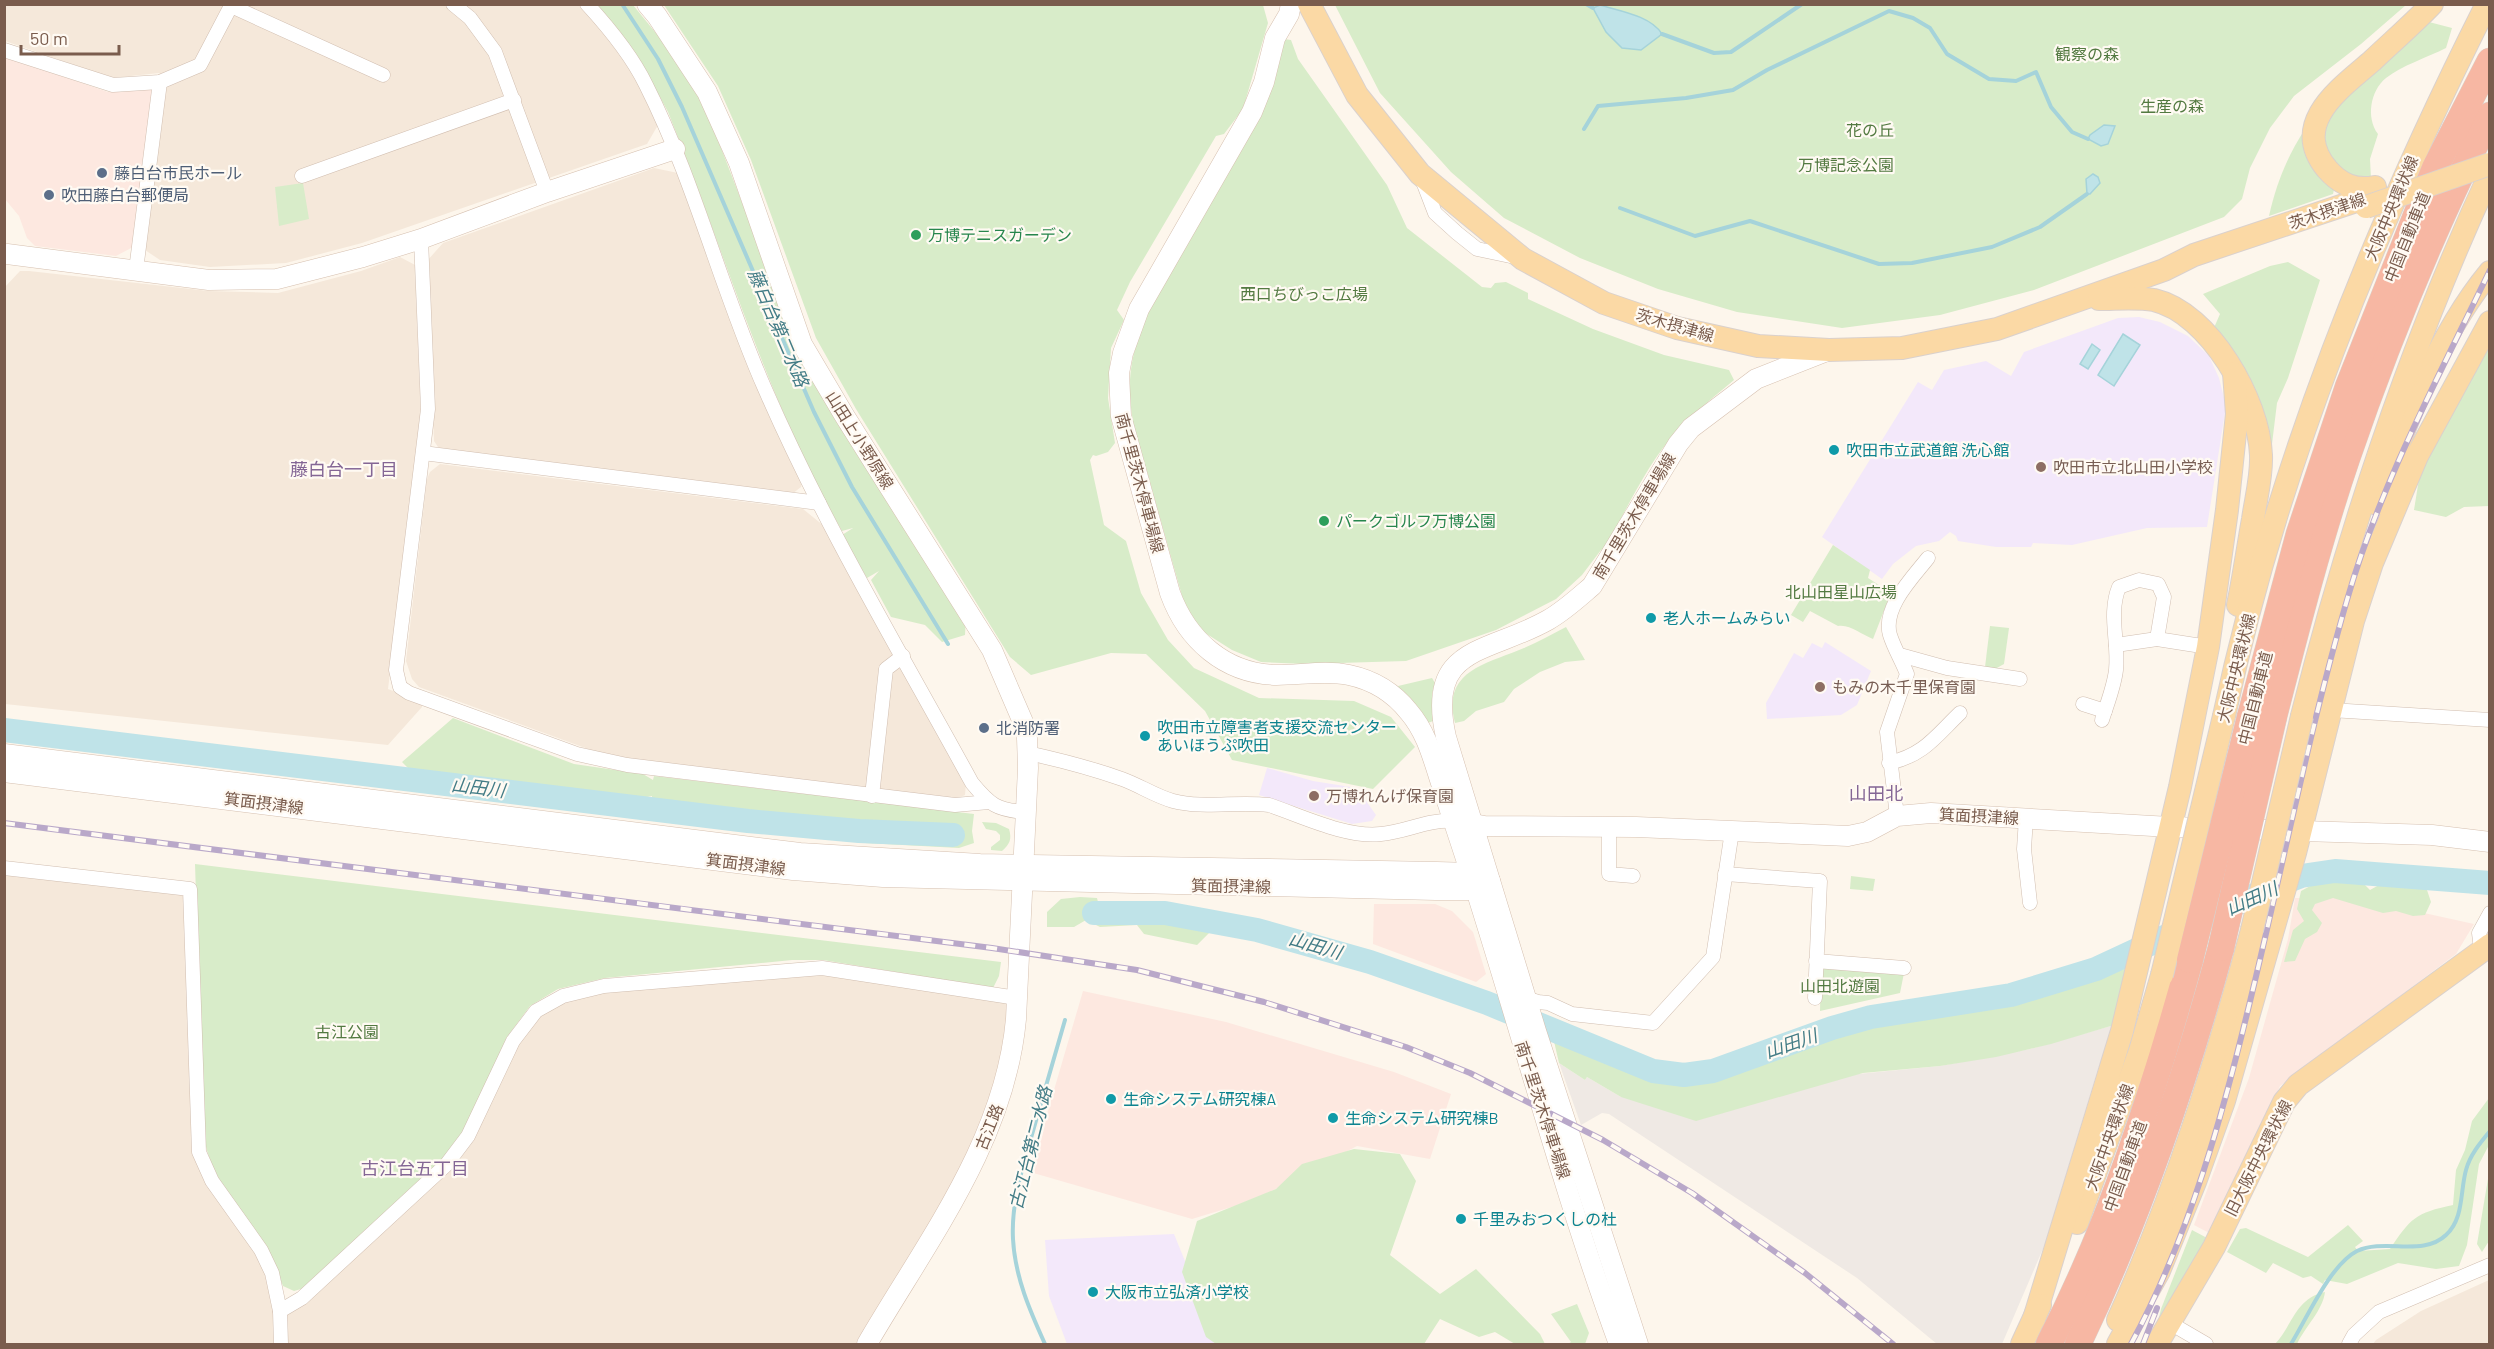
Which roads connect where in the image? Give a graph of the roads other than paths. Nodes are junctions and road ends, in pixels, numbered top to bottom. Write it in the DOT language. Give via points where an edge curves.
graph roads {
  1 [pos="453,4"];
  2 [pos="587,4"];
  3 [pos="647,4"];
  4 [pos="1290,4"];
  5 [pos="1309,4"];
  6 [pos="2432,4"];
  7 [pos="2487,4"];
  8 [pos="232,5"];
  9 [pos="4,50"];
  10 [pos="2490,61"];
  11 [pos="382,75"];
  12 [pos="160,82"];
  13 [pos="514,100"];
  14 [pos="2490,115"];
  15 [pos="675,149"];
  16 [pos="2490,151"];
  17 [pos="2490,164"];
  18 [pos="2490,174"];
  19 [pos="302,176"];
  20 [pos="547,192"];
  21 [pos="2371,197"];
  22 [pos="421,239"];
  23 [pos="5,252"];
  24 [pos="135,270"];
  25 [pos="2490,272"];
  26 [pos="2084,299"];
  27 [pos="2490,322"];
  28 [pos="1829,350"];
  29 [pos="2234,373"];
  30 [pos="423,453"];
  31 [pos="819,503"];
  32 [pos="1928,558"];
  33 [pos="2157,639"];
  34 [pos="2116,645"];
  35 [pos="2208,647"];
  36 [pos="1900,655"];
  37 [pos="903,656"];
  38 [pos="2314,668"];
  39 [pos="2020,679"];
  40 [pos="2231,684"];
  41 [pos="2083,704"];
  42 [pos="2331,710"];
  43 [pos="1960,713"];
  44 [pos="2262,717"];
  45 [pos="2490,720"];
  46 [pos="1028,753"];
  47 [pos="4,754"];
  48 [pos="1889,763"];
  49 [pos="4,772"];
  50 [pos="872,796"];
  51 [pos="989,802"];
  52 [pos="1025,812"];
  53 [pos="1897,816"];
  54 [pos="2026,818"];
  55 [pos="1454,821"];
  56 [pos="1474,824"];
  57 [pos="1609,827"];
  58 [pos="2170,827"];
  59 [pos="1732,831"];
  60 [pos="2301,831"];
  61 [pos="2490,842"];
  62 [pos="4,868"];
  63 [pos="1022,873"];
  64 [pos="1725,874"];
  65 [pos="1633,876"];
  66 [pos="1479,881"];
  67 [pos="2030,903"];
  68 [pos="2490,913"];
  69 [pos="2485,947"];
  70 [pos="1816,961"];
  71 [pos="1904,969"];
  72 [pos="1017,998"];
  73 [pos="1518,998"];
  74 [pos="1815,998"];
  75 [pos="2490,1265"];
  76 [pos="280,1311"];
  77 [pos="2034,1319"];
  78 [pos="2170,1323"];
  79 [pos="281,1344"];
  80 [pos="867,1344"];
  81 [pos="1619,1344"];
  82 [pos="1638,1344"];
  83 [pos="2022,1344"];
  84 [pos="2049,1344"];
  85 [pos="2078,1344"];
  86 [pos="2106,1344"];
  87 [pos="2118,1344"];
  88 [pos="2157,1344"];
  89 [pos="2206,1344"];
  90 [pos="2349,1344"];
  1 -- 13 [label="street" via="470,18 495,52"];
  2 -- 15 [label="street" via="609,28 646,83"];
  3 -- 46 [label="main road, 山田上小野原線" via="707,92 739,163 802,344 992,650 1023,722"];
  4 -- 55 [label="main road, 南千里茨木停車場線" via="1252,112 1133,324 1119,373 1121,416 1170,593 1190,632 1217,657 1253,672 1348,674 1382,687 1398,699 1424,731"];
  5 -- 28 [label="main road, 茨木摂津線" via="1357,95 1420,174 1523,259 1604,303 1677,328 1758,346"];
  6 -- 21 [label="main road" via="2339,87 2315,125 2319,154 2334,177"];
  7 -- 40 [label="main road, 大阪中央環状線" via="2409,163 2332,355 2276,520"];
  8 -- 11 [label="street"];
  8 -- 12 [label="street" via="200,65"];
  9 -- 12 [label="street" via="113,85"];
  10 -- 44 [label="highway, 中国自動車道" via="2434,168 2362,348 2302,525"];
  12 -- 24 [label="street"];
  13 -- 19 [label="street"];
  13 -- 20 [label="street"];
  14 -- 44 [label="highway, 中国自動車道" via="2445,208 2382,358"];
  15 -- 20 [label="main road"];
  15 -- 31 [label="street" via="764,388"];
  16 -- 21 [label="main road" via="2433,171 2422,171"];
  17 -- 21 [label="main road, 茨木摂津線, bridge"];
  18 -- 38 [label="main road" via="2442,282 2382,439"];
  20 -- 22 [label="main road"];
  21 -- 26 [label="main road, 茨木摂津線" via="2194,255"];
  22 -- 24 [label="main road" via="277,279 208,280"];
  22 -- 30 [label="street" via="428,409"];
  23 -- 24 [label="main road"];
  25 -- 38 [label="main road" via="2461,311 2426,381"];
  26 -- 28 [label="main road, 茨木摂津線" via="1997,329 1940,342 1902,348"];
  26 -- 29 [label="main road" via="2152,300 2184,314 2210,338"];
  27 -- 42 [label="main road" via="2417,456 2387,523 2359,602"];
  28 -- 56 [label="main road, 南千里茨木停車場線" via="1764,375 1690,428 1592,586 1549,620 1467,655 1452,668 1444,685 1441,715"];
  29 -- 35 [label="main road" via="2237,414"];
  29 -- 40 [label="main road" via="2256,423 2261,454 2233,636"];
  30 -- 31 [label="street"];
  30 -- 50 [label="street" via="396,670 399,687 577,754 627,765"];
  31 -- 37 [label="street"];
  32 -- 36 [label="street" via="1899,596 1891,615 1890,633"];
  33 -- 34 [label="street"];
  33 -- 34 [label="street" via="2164,597 2158,584 2139,580 2119,587 2113,603"];
  33 -- 35 [label="street"];
  34 -- 41 [label="street" via="2116,672 2104,716"];
  35 -- 58 [label="main road"];
  36 -- 39 [label="street" via="1947,668"];
  36 -- 48 [label="street" via="1907,674 1887,732"];
  37 -- 50 [label="street" via="886,669"];
  37 -- 51 [label="street" via="972,783"];
  38 -- 86 [label="main road, bridge" via="2252,930 2206,1092 2152,1242"];
  40 -- 77 [label="main road, 大阪中央環状線, bridge" via="2162,975 2140,1051 2080,1217"];
  42 -- 45 [label="street"];
  42 -- 60 [label="main road"];
  43 -- 48 [label="street" via="1923,750"];
  44 -- 84 [label="highway, 中国自動車道, bridge" via="2156,1078 2095,1241"];
  44 -- 85 [label="highway, 中国自動車道, bridge" via="2220,948 2198,1030 2156,1161 2115,1265"];
  46 -- 52 [label="main road, 山田上小野原線"];
  46 -- 55 [label="street" via="1122,779 1172,801 1269,805 1363,835 1440,820"];
  47 -- 63 [label="main road, 箕面摂津線" via="800,853"];
  48 -- 53 [label="street"];
  49 -- 63 [label="main road, 箕面摂津線" via="793,870 883,877"];
  50 -- 51 [label="street" via="955,805"];
  51 -- 52 [label="street" via="1002,810"];
  52 -- 63 [label="main road, 山田上小野原線"];
  53 -- 54 [label="main road, 箕面摂津線" via="1931,813"];
  53 -- 59 [label="main road, 箕面摂津線" via="1853,836"];
  54 -- 58 [label="main road, 箕面摂津線"];
  54 -- 67 [label="street" via="2024,849"];
  55 -- 56 [label="main road, 箕面摂津線"];
  55 -- 66 [label="main road"];
  56 -- 57 [label="main road, 箕面摂津線"];
  56 -- 66 [label="main road"];
  57 -- 59 [label="main road, 箕面摂津線"];
  57 -- 65 [label="street" via="1609,874"];
  58 -- 60 [label="main road, 箕面摂津線"];
  58 -- 77 [label="main road" via="2101,1105"];
  59 -- 64 [label="street"];
  60 -- 61 [label="main road, 箕面摂津線" via="2432,835"];
  60 -- 87 [label="main road" via="2238,1057 2202,1164 2159,1271"];
  62 -- 76 [label="street" via="190,888 199,1152 213,1181 261,1250 272,1273"];
  63 -- 66 [label="main road, 箕面摂津線"];
  63 -- 72 [label="main road, 古江路"];
  64 -- 70 [label="street" via="1820,881"];
  64 -- 73 [label="street" via="1713,957 1653,1023 1572,1014 1548,1003"];
  66 -- 73 [label="main road, 南千里茨木停車場線"];
  68 -- 69 [label="street" via="2479,933"];
  69 -- 78 [label="main road, 旧大阪中央環状線" via="2298,1085 2283,1102 2218,1239"];
  70 -- 71 [label="street"];
  70 -- 74 [label="street"];
  72 -- 76 [label="street" via="822,968 604,986 563,996 536,1011 513,1041 468,1136 446,1165 302,1298"];
  72 -- 80 [label="main road, 古江路" via="1008,1069 986,1137"];
  73 -- 81 [label="main road, 南千里茨木停車場線" via="1516,1023"];
  73 -- 82 [label="main road, 南千里茨木停車場線" via="1536,1031"];
  75 -- 90 [label="street" via="2379,1312"];
  76 -- 79 [label="street"];
  77 -- 83 [label="main road, 大阪中央環状線"];
  78 -- 88 [label="main road, 旧大阪中央環状線"];
  78 -- 89 [label="street"];
}
